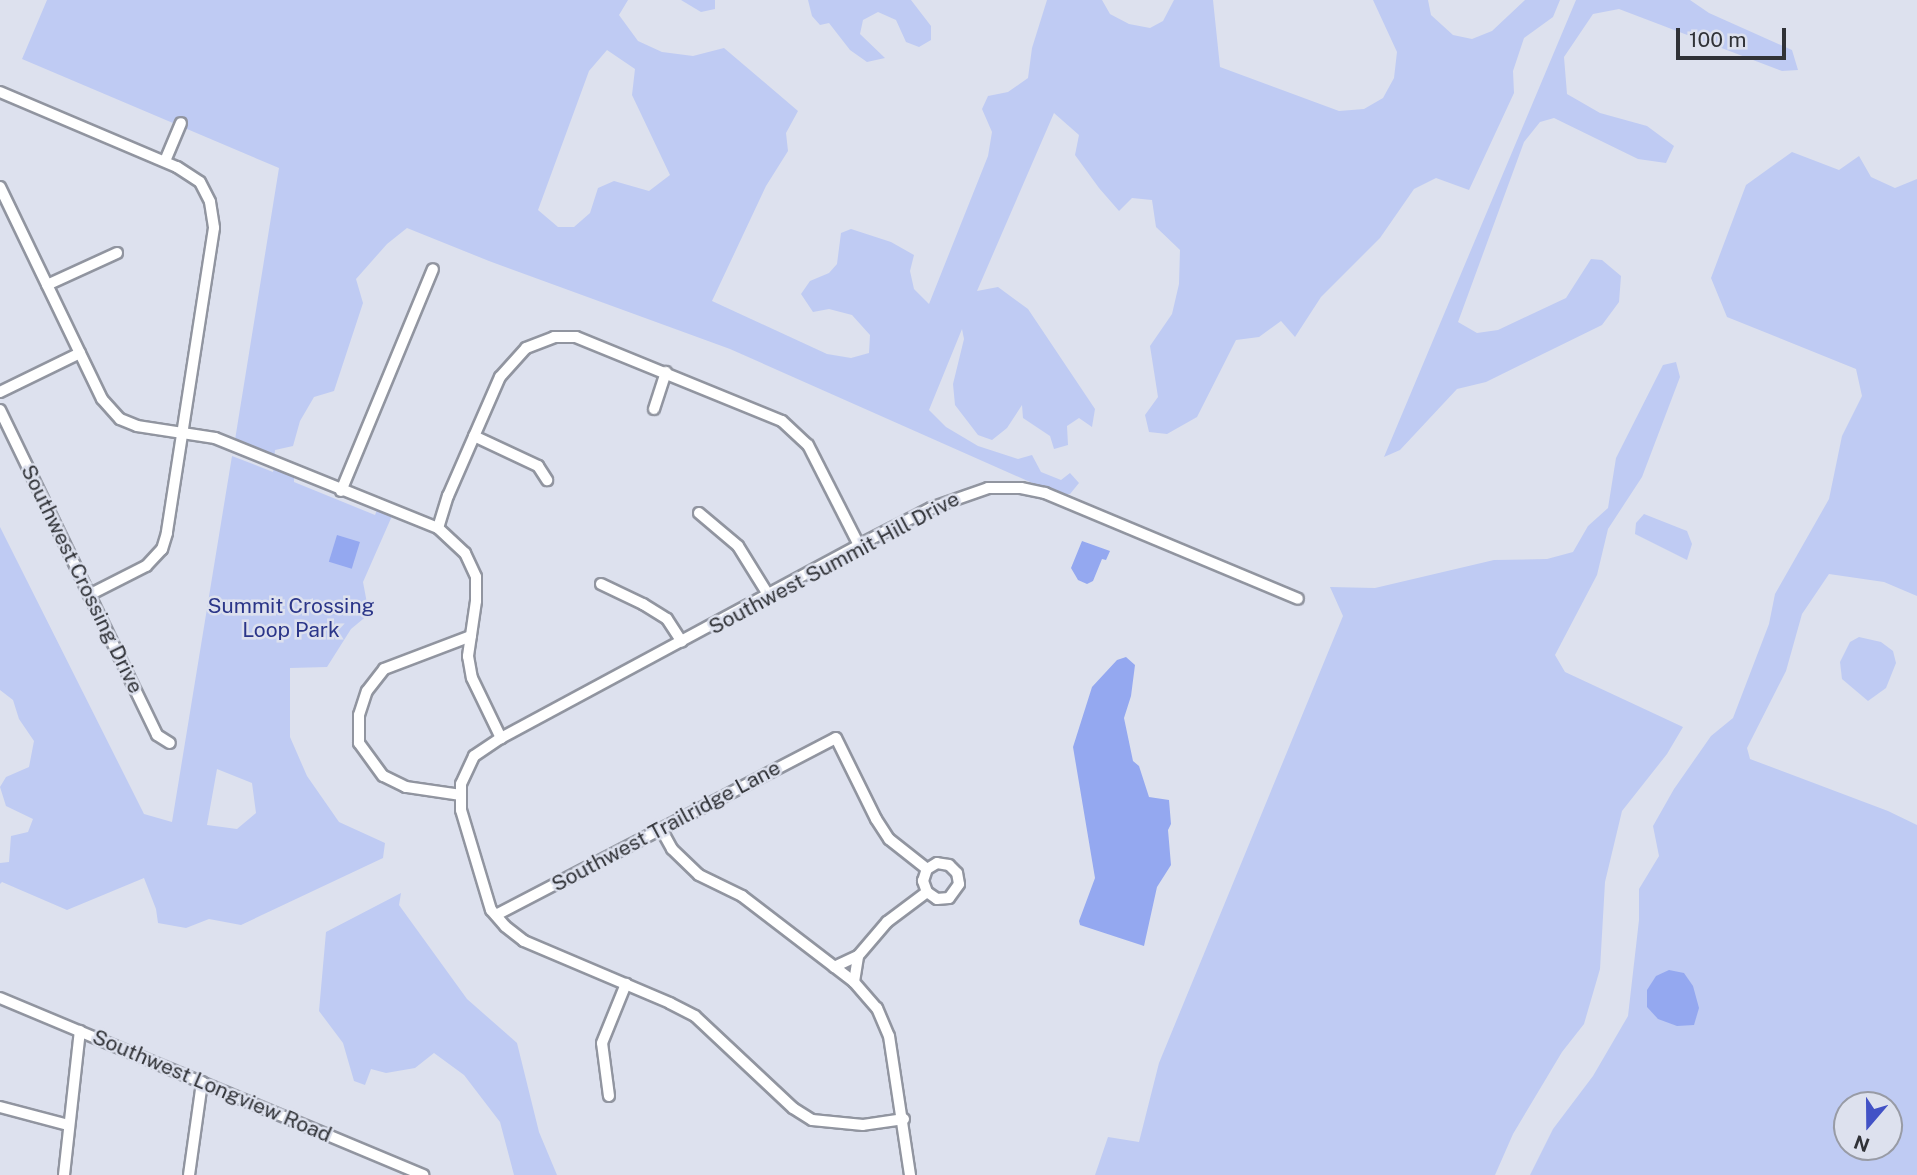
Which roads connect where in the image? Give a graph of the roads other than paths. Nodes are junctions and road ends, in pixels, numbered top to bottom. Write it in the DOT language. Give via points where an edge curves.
graph roads {
  1 [pos="1,95"];
  2 [pos="181,123"];
  3 [pos="165,161"];
  4 [pos="0,187"];
  5 [pos="117,253"];
  6 [pos="433,269"];
  7 [pos="47,285"];
  8 [pos="80,353"];
  9 [pos="666,372"];
  10 [pos="0,392"];
  11 [pos="654,409"];
  12 [pos="0,410"];
  13 [pos="183,432"];
  14 [pos="474,436"];
  15 [pos="547,480"];
  16 [pos="341,491"];
  17 [pos="699,513"];
  18 [pos="438,528"];
  19 [pos="859,545"];
  20 [pos="601,584"];
  21 [pos="89,595"];
  22 [pos="769,596"];
  23 [pos="1298,599"];
  24 [pos="471,636"];
  25 [pos="682,642"];
  26 [pos="500,738"];
  27 [pos="170,743"];
  28 [pos="461,794"];
  29 [pos="661,829"];
  30 [pos="928,869"];
  31 [pos="927,892"];
  32 [pos="496,915"];
  33 [pos="858,956"];
  34 [pos="834,967"];
  35 [pos="854,982"];
  36 [pos="626,984"];
  37 [pos="0,998"];
  38 [pos="80,1031"];
  39 [pos="202,1082"];
  40 [pos="610,1096"];
  41 [pos="0,1107"];
  42 [pos="904,1119"];
  43 [pos="68,1125"];
  44 [pos="64,1175"];
  45 [pos="189,1175"];
  46 [pos="423,1175"];
  47 [pos="910,1175"];
  1 -- 3 [label="street"];
  2 -- 3 [label="street"];
  3 -- 13 [label="street" via="200,182 210,202 214,228"];
  4 -- 7 [label="street"];
  5 -- 7 [label="street"];
  6 -- 16 [label="street"];
  7 -- 8 [label="street"];
  8 -- 10 [label="street"];
  8 -- 13 [label="street" via="102,399 120,419"];
  9 -- 11 [label="street"];
  9 -- 14 [label="street" via="576,337 541,341 526,348 500,377"];
  9 -- 19 [label="street" via="782,421 808,444"];
  12 -- 21 [label="street, Southwest Crossing Drive"];
  13 -- 16 [label="street" via="218,439"];
  13 -- 21 [label="street" via="162,549 146,566"];
  14 -- 15 [label="street" via="538,466"];
  14 -- 18 [label="street"];
  16 -- 18 [label="street"];
  17 -- 22 [label="street" via="737,546"];
  18 -- 24 [label="street" via="465,553 476,577"];
  19 -- 22 [label="street, Southwest Summit Hill Drive"];
  19 -- 23 [label="street, Southwest Summit Hill Drive" via="966,494 988,488 1021,488 1045,492"];
  20 -- 25 [label="street" via="667,619"];
  21 -- 27 [label="street, Southwest Crossing Drive" via="157,735"];
  22 -- 25 [label="street, Southwest Summit Hill Drive"];
  24 -- 26 [label="street" via="472,678"];
  24 -- 28 [label="street" via="384,669 366,691 359,715 359,743 383,776 406,787"];
  25 -- 26 [label="street, Southwest Summit Hill Drive"];
  26 -- 28 [label="street, Southwest Summit Hill Drive" via="474,756"];
  28 -- 32 [label="street" via="461,810"];
  29 -- 30 [label="street, Southwest Trailridge Lane" via="836,737 876,819 890,839"];
  29 -- 32 [label="street, Southwest Trailridge Lane"];
  29 -- 34 [label="street" via="672,849 699,875 743,896"];
  30 -- 31 [label="street" via="923,881"];
  30 -- 31 [label="street" via="943,863 957,873 959,884 954,895 937,899"];
  31 -- 33 [label="street" via="887,922"];
  32 -- 36 [label="street" via="524,941"];
  33 -- 34 [label="street"];
  33 -- 35 [label="street"];
  34 -- 35 [label="street"];
  35 -- 42 [label="street" via="877,1009 890,1037"];
  36 -- 40 [label="street" via="602,1043"];
  36 -- 42 [label="street" via="695,1016 811,1120 863,1125"];
  37 -- 38 [label="street, Southwest Longview Road"];
  38 -- 39 [label="street, Southwest Longview Road"];
  38 -- 43 [label="street"];
  39 -- 45 [label="street"];
  39 -- 46 [label="street, Southwest Longview Road"];
  41 -- 43 [label="street"];
  42 -- 47 [label="street"];
  43 -- 44 [label="street"];
}
